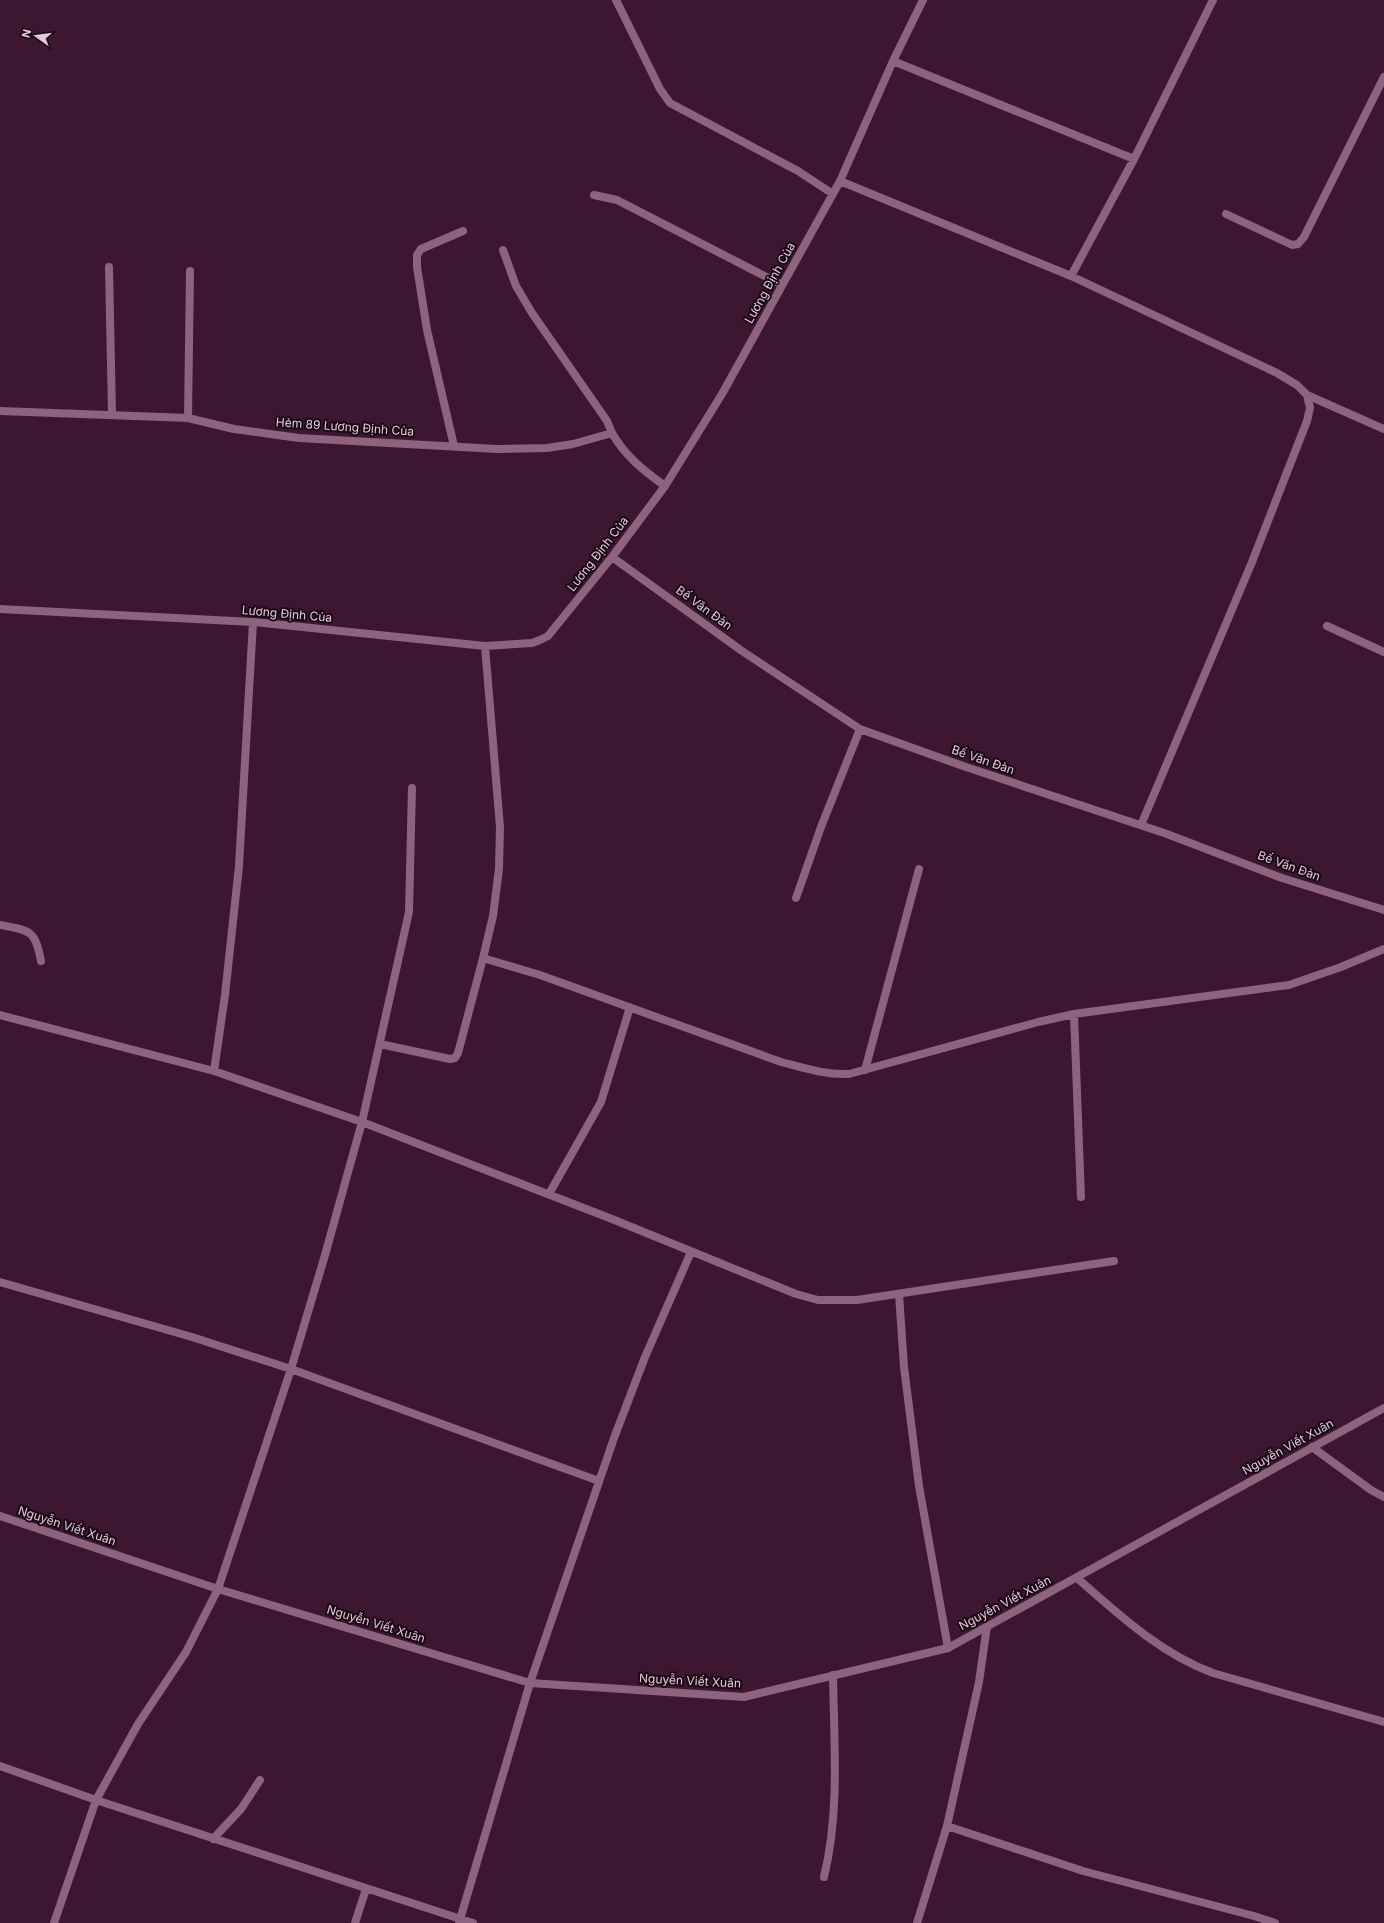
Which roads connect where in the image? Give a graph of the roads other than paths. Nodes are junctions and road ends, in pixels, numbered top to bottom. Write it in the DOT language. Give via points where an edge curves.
graph roads {
  1 [pos="616,0"];
  2 [pos="923,0"];
  3 [pos="1213,0"];
  4 [pos="893,61"];
  5 [pos="1384,77"];
  6 [pos="1134,159"];
  7 [pos="840,181"];
  8 [pos="832,194"];
  9 [pos="594,195"];
  10 [pos="1226,214"];
  11 [pos="463,231"];
  12 [pos="503,250"];
  13 [pos="109,267"];
  14 [pos="190,271"];
  15 [pos="1071,276"];
  16 [pos="782,285"];
  17 [pos="1307,395"];
  18 [pos="0,411"];
  19 [pos="112,414"];
  20 [pos="188,418"];
  21 [pos="1384,429"];
  22 [pos="612,433"];
  23 [pos="454,446"];
  24 [pos="665,486"];
  25 [pos="612,557"];
  26 [pos="0,609"];
  27 [pos="253,622"];
  28 [pos="1327,626"];
  29 [pos="484,646"];
  30 [pos="1384,652"];
  31 [pos="860,729"];
  32 [pos="412,788"];
  33 [pos="1141,825"];
  34 [pos="920,869"];
  35 [pos="796,898"];
  36 [pos="1384,910"];
  37 [pos="0,925"];
  38 [pos="1384,949"];
  39 [pos="483,958"];
  40 [pos="40,961"];
  41 [pos="630,1007"];
  42 [pos="1074,1014"];
  43 [pos="0,1015"];
  44 [pos="380,1044"];
  45 [pos="865,1070"];
  46 [pos="214,1071"];
  47 [pos="362,1122"];
  48 [pos="549,1194"];
  49 [pos="1081,1197"];
  50 [pos="691,1252"];
  51 [pos="1114,1260"];
  52 [pos="0,1282"];
  53 [pos="900,1294"];
  54 [pos="291,1369"];
  55 [pos="1384,1408"];
  56 [pos="1312,1447"];
  57 [pos="599,1481"];
  58 [pos="1384,1497"];
  59 [pos="0,1516"];
  60 [pos="1077,1578"];
  61 [pos="218,1589"];
  62 [pos="987,1626"];
  63 [pos="948,1648"];
  64 [pos="833,1675"];
  65 [pos="530,1683"];
  66 [pos="1384,1722"];
  67 [pos="0,1766"];
  68 [pos="260,1780"];
  69 [pos="96,1800"];
  70 [pos="947,1826"];
  71 [pos="212,1839"];
  72 [pos="824,1877"];
  73 [pos="366,1889"];
  74 [pos="460,1921"];
  75 [pos="54,1923"];
  76 [pos="355,1923"];
  77 [pos="473,1923"];
  78 [pos="917,1923"];
  79 [pos="1275,1923"];
  1 -- 8 [label="street" via="660,89 670,103 798,171"];
  2 -- 4 [label="street, Lương Định Của"];
  3 -- 6 [label="street"];
  4 -- 6 [label="street"];
  4 -- 7 [label="street, Lương Định Của"];
  5 -- 10 [label="street" via="1304,237 1298,244 1292,245"];
  6 -- 15 [label="street"];
  7 -- 8 [label="street, Lương Định Của"];
  7 -- 15 [label="street"];
  8 -- 16 [label="street, Lương Định Của"];
  9 -- 16 [label="street" via="617,200"];
  11 -- 23 [label="street" via="421,249 417,255 427,330"];
  12 -- 22 [label="street" via="516,286 532,314 607,421"];
  13 -- 19 [label="street"];
  14 -- 20 [label="street"];
  15 -- 17 [label="street" via="1276,373"];
  16 -- 24 [label="street, Lương Định Của" via="722,394"];
  17 -- 21 [label="street"];
  17 -- 33 [label="street" via="1310,408 1303,435"];
  18 -- 19 [label="street, Hẻm 89 Lương Định Của"];
  19 -- 20 [label="street, Hẻm 89 Lương Định Của"];
  20 -- 23 [label="street, Hẻm 89 Lương Định Của" via="234,430 299,438"];
  22 -- 23 [label="street, Hẻm 89 Lương Định Của" via="547,448"];
  22 -- 24 [label="street" via="630,458"];
  24 -- 25 [label="street, Lương Định Của"];
  25 -- 29 [label="street, Lương Định Của" via="548,636 532,642"];
  25 -- 31 [label="street, Bế Văn Đàn" via="742,651"];
  26 -- 27 [label="street, Lương Định Của"];
  27 -- 29 [label="street, Lương Định Của"];
  27 -- 46 [label="street" via="240,866"];
  28 -- 30 [label="street"];
  29 -- 39 [label="street" via="500,827 499,869 493,916"];
  31 -- 33 [label="street, Bế Văn Đàn"];
  31 -- 35 [label="street"];
  32 -- 44 [label="street" via="409,912"];
  33 -- 36 [label="street, Bế Văn Đàn" via="1282,878"];
  34 -- 45 [label="street"];
  37 -- 40 [label="street" via="32,934 37,941"];
  38 -- 42 [label="street" via="1289,985"];
  39 -- 41 [label="street"];
  39 -- 44 [label="street" via="455,1058"];
  41 -- 45 [label="street" via="815,1072 849,1074"];
  41 -- 48 [label="street" via="601,1102"];
  42 -- 45 [label="street"];
  42 -- 49 [label="street"];
  43 -- 46 [label="street"];
  44 -- 47 [label="street"];
  46 -- 47 [label="street"];
  47 -- 48 [label="street"];
  47 -- 54 [label="street"];
  48 -- 50 [label="street"];
  50 -- 53 [label="street" via="769,1284 818,1300 857,1300"];
  50 -- 57 [label="street" via="645,1357"];
  51 -- 53 [label="street"];
  52 -- 54 [label="street" via="185,1334"];
  53 -- 63 [label="street" via="904,1367 919,1486"];
  54 -- 57 [label="street"];
  54 -- 61 [label="street"];
  55 -- 56 [label="street, Nguyễn Viết Xuân"];
  56 -- 58 [label="street"];
  56 -- 60 [label="street, Nguyễn Viết Xuân"];
  57 -- 65 [label="street"];
  59 -- 61 [label="street, Nguyễn Viết Xuân"];
  60 -- 62 [label="street, Nguyễn Viết Xuân"];
  60 -- 66 [label="street" via="1119,1614 1194,1666"];
  61 -- 65 [label="street, Nguyễn Viết Xuân"];
  61 -- 69 [label="street" via="186,1652 138,1724"];
  62 -- 63 [label="street, Nguyễn Viết Xuân"];
  62 -- 70 [label="street" via="979,1682"];
  63 -- 64 [label="street, Nguyễn Viết Xuân"];
  64 -- 65 [label="street, Nguyễn Viết Xuân" via="744,1697"];
  64 -- 72 [label="street" via="834,1804 831,1849"];
  65 -- 74 [label="street"];
  67 -- 69 [label="street"];
  68 -- 71 [label="street" via="241,1809"];
  69 -- 71 [label="street"];
  69 -- 75 [label="street"];
  70 -- 78 [label="street"];
  70 -- 79 [label="street" via="1056,1863"];
  71 -- 73 [label="street"];
  73 -- 74 [label="street"];
  73 -- 76 [label="street"];
  74 -- 77 [label="street"];
}
